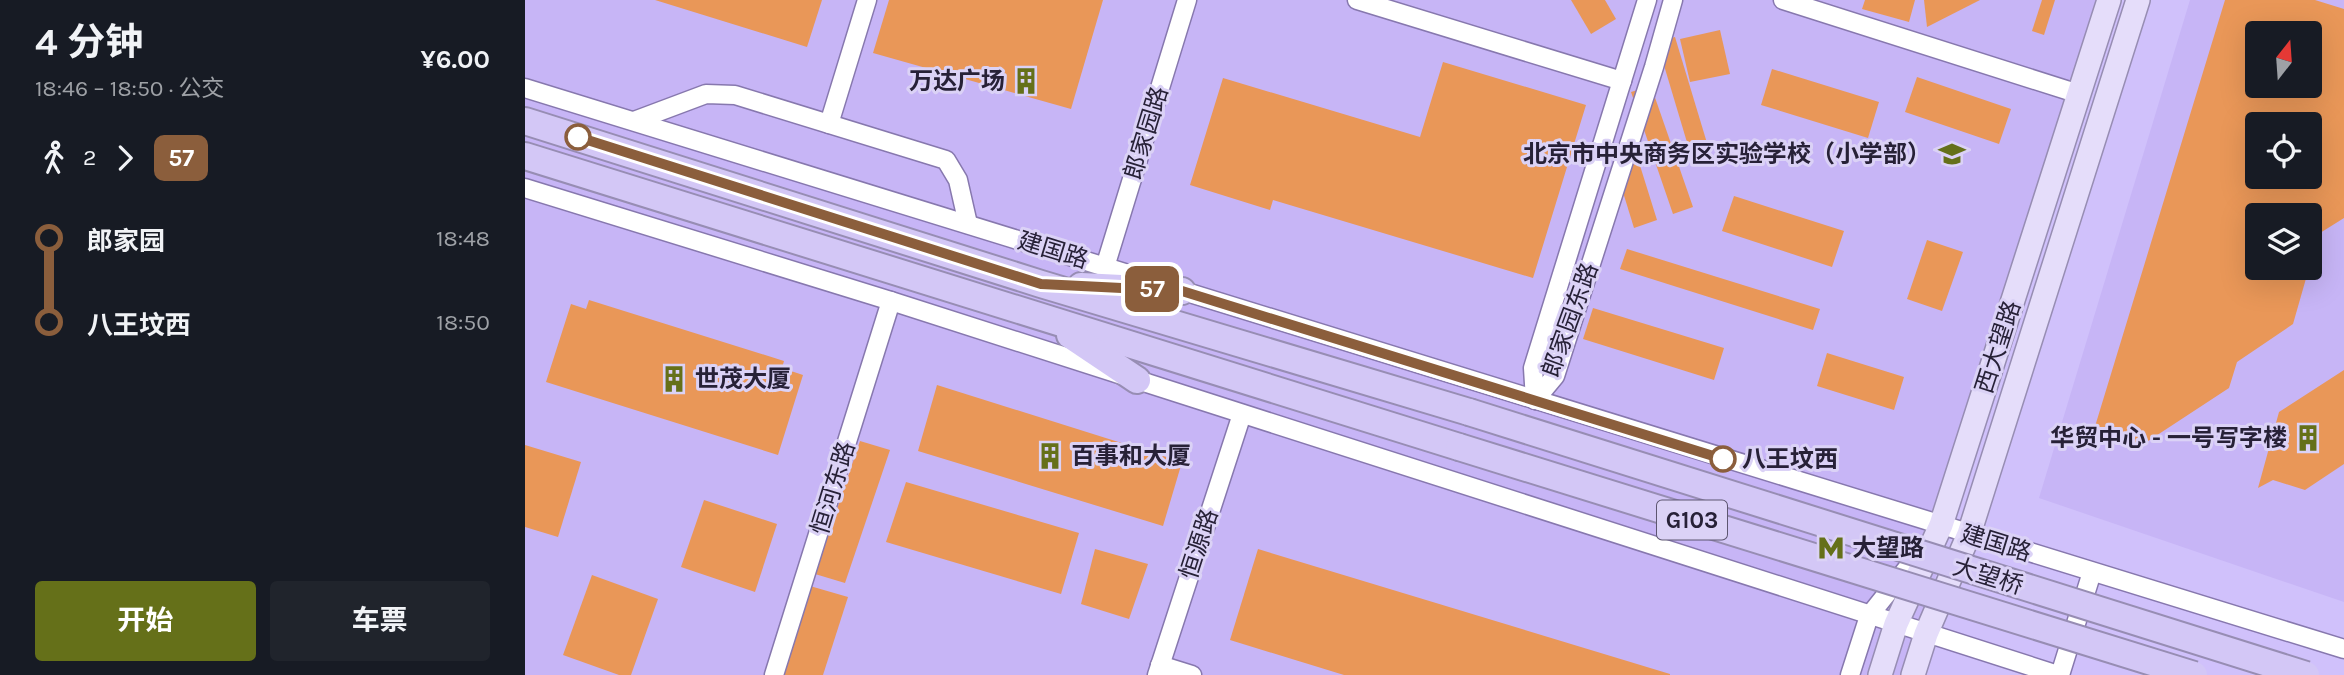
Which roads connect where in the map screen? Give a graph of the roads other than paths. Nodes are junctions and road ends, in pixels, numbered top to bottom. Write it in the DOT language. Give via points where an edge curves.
graph roads {
  1 [pos="867,0"];
  2 [pos="1187,0"];
  3 [pos="1357,0"];
  4 [pos="1647,0"];
  5 [pos="1673,0"];
  6 [pos="1783,0"];
  7 [pos="2109,0"];
  8 [pos="2138,0"];
  9 [pos="1622,81"];
  10 [pos="525,88"];
  11 [pos="2079,94"];
  12 [pos="525,121"];
  13 [pos="634,121"];
  14 [pos="829,124"];
  15 [pos="525,156"];
  16 [pos="525,188"];
  17 [pos="968,224"];
  18 [pos="1105,267"];
  19 [pos="1041,284"];
  20 [pos="1182,291"];
  21 [pos="891,301"];
  22 [pos="1045,318"];
  23 [pos="1137,380"];
  24 [pos="1535,400"];
  25 [pos="1469,412"];
  26 [pos="1242,414"];
  27 [pos="1941,526"];
  28 [pos="1969,534"];
  29 [pos="2092,572"];
  30 [pos="1869,616"];
  31 [pos="1896,624"];
  32 [pos="1926,634"];
  33 [pos="2344,649"];
  34 [pos="1159,670"];
  35 [pos="774,675"];
  36 [pos="1192,675"];
  37 [pos="1850,675"];
  38 [pos="1879,675"];
  39 [pos="1913,675"];
  40 [pos="2059,675"];
  41 [pos="2194,675"];
  42 [pos="2306,675"];
  1 -- 14 [label="street"];
  2 -- 18 [label="street, 郎家园路"];
  3 -- 9 [label="street"];
  4 -- 9 [label="street, 郎家园东路"];
  5 -- 24 [label="street, 郎家园东路" via="1555,376"];
  6 -- 11 [label="street"];
  7 -- 11 [label="main road, 西大望路"];
  8 -- 28 [label="main road, 西大望路"];
  9 -- 24 [label="street, 郎家园东路" via="1533,368"];
  10 -- 13 [label="street, 建国路"];
  11 -- 27 [label="main road, 西大望路"];
  12 -- 19 [label="highway, 建国路 / G103"];
  13 -- 14 [label="street" via="706,94 735,96"];
  13 -- 17 [label="street, 建国路"];
  14 -- 17 [label="street" via="946,160 958,180"];
  15 -- 22 [label="highway, G103"];
  16 -- 21 [label="street"];
  17 -- 18 [label="street, 建国路"];
  18 -- 20 [label="street, 建国路"];
  19 -- 20 [label="highway"];
  19 -- 25 [label="highway, 建国路 / G103"];
  20 -- 24 [label="street, 建国路"];
  21 -- 23 [label="street"];
  21 -- 35 [label="street, 恒河东路"];
  22 -- 23 [label="highway"];
  22 -- 41 [label="highway, 大望桥 / G103, bridge"];
  23 -- 26 [label="street"];
  24 -- 27 [label="street, 建国路"];
  25 -- 42 [label="highway, 大望桥 / G103, bridge"];
  26 -- 30 [label="street"];
  26 -- 34 [label="street, 恒源路"];
  27 -- 28 [label="street, 建国路"];
  27 -- 30 [label="street, 西大望路"];
  27 -- 31 [label="main road"];
  28 -- 29 [label="street, 建国路"];
  28 -- 32 [label="main road, 西大望路"];
  29 -- 33 [label="street, 建国路"];
  29 -- 40 [label="street"];
  30 -- 31 [label="street"];
  30 -- 37 [label="street, 西大望路"];
  31 -- 32 [label="street"];
  31 -- 38 [label="main road"];
  32 -- 39 [label="main road"];
  32 -- 40 [label="street"];
  34 -- 36 [label="street"];
}
